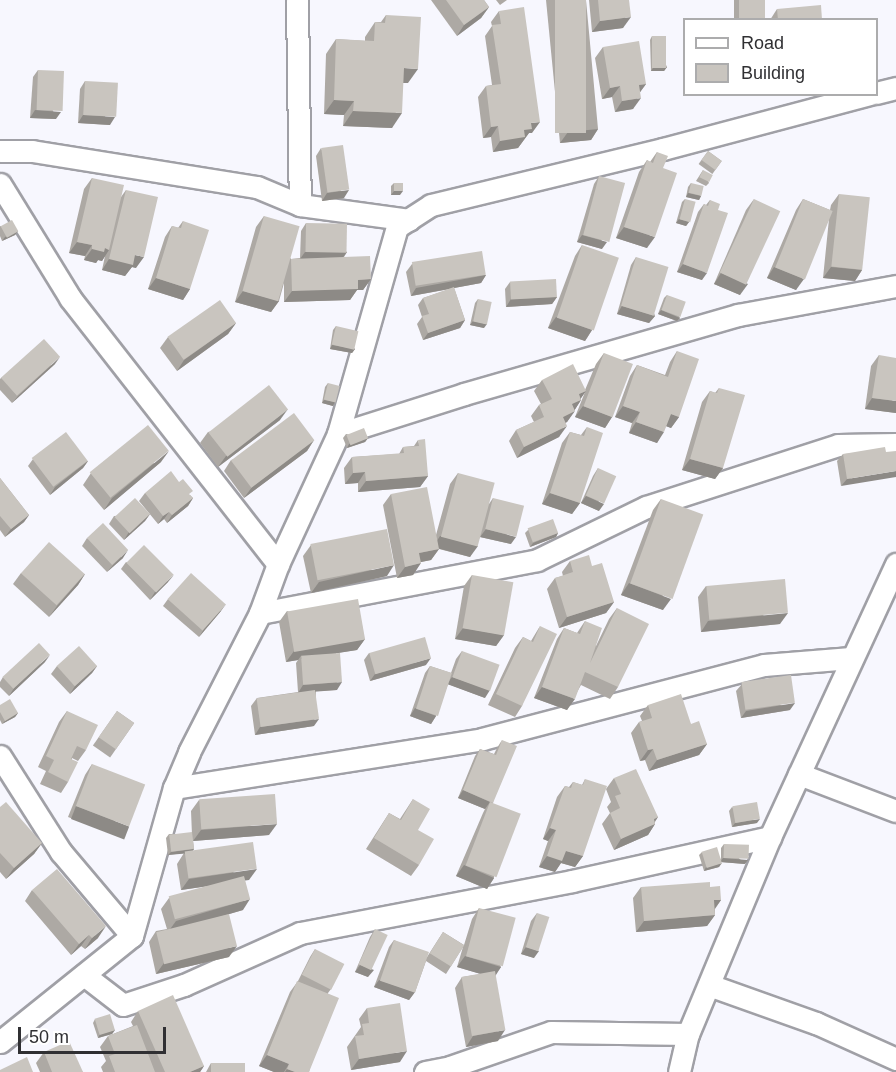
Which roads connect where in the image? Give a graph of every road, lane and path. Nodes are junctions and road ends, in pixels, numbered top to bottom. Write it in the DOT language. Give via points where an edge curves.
graph roads {
  1 [pos="297,0"];
  2 [pos="896,88"];
  3 [pos="878,92"];
  4 [pos="862,96"];
  5 [pos="0,151"];
  6 [pos="0,184"];
  7 [pos="300,205"];
  8 [pos="408,220"];
  9 [pos="896,286"];
  10 [pos="338,434"];
  11 [pos="896,444"];
  12 [pos="278,564"];
  13 [pos="893,576"];
  14 [pos="260,613"];
  15 [pos="851,658"];
  16 [pos="0,756"];
  17 [pos="799,774"];
  18 [pos="174,788"];
  19 [pos="896,811"];
  20 [pos="770,837"];
  21 [pos="132,936"];
  22 [pos="84,975"];
  23 [pos="709,985"];
  24 [pos="688,1034"];
  25 [pos="0,1042"];
  26 [pos="896,1059"];
  27 [pos="425,1072"];
  28 [pos="680,1072"];
  1 -- 7 [label="street"];
  2 -- 3 [label="street"];
  4 -- 8 [label="street" via="431,205"];
  5 -- 7 [label="street" via="32,151 257,187"];
  6 -- 12 [label="street" via="70,298"];
  7 -- 8 [label="street"];
  8 -- 10 [label="street" via="397,227"];
  9 -- 10 [label="street" via="738,315"];
  10 -- 12 [label="street"];
  11 -- 14 [label="street" via="838,445 646,507 537,560"];
  12 -- 14 [label="street"];
  13 -- 15 [label="street"];
  14 -- 18 [label="street"];
  15 -- 17 [label="street"];
  15 -- 18 [label="street" via="764,665 482,739"];
  16 -- 21 [label="street" via="61,852"];
  17 -- 19 [label="street"];
  17 -- 20 [label="street"];
  18 -- 21 [label="street"];
  20 -- 22 [label="street" via="572,881 300,933 184,985 123,1005"];
  20 -- 23 [label="street"];
  21 -- 22 [label="street"];
  22 -- 25 [label="street"];
  23 -- 24 [label="street"];
  23 -- 26 [label="street" via="816,1023"];
  24 -- 27 [label="street" via="551,1032"];
  24 -- 28 [label="street"];
}
